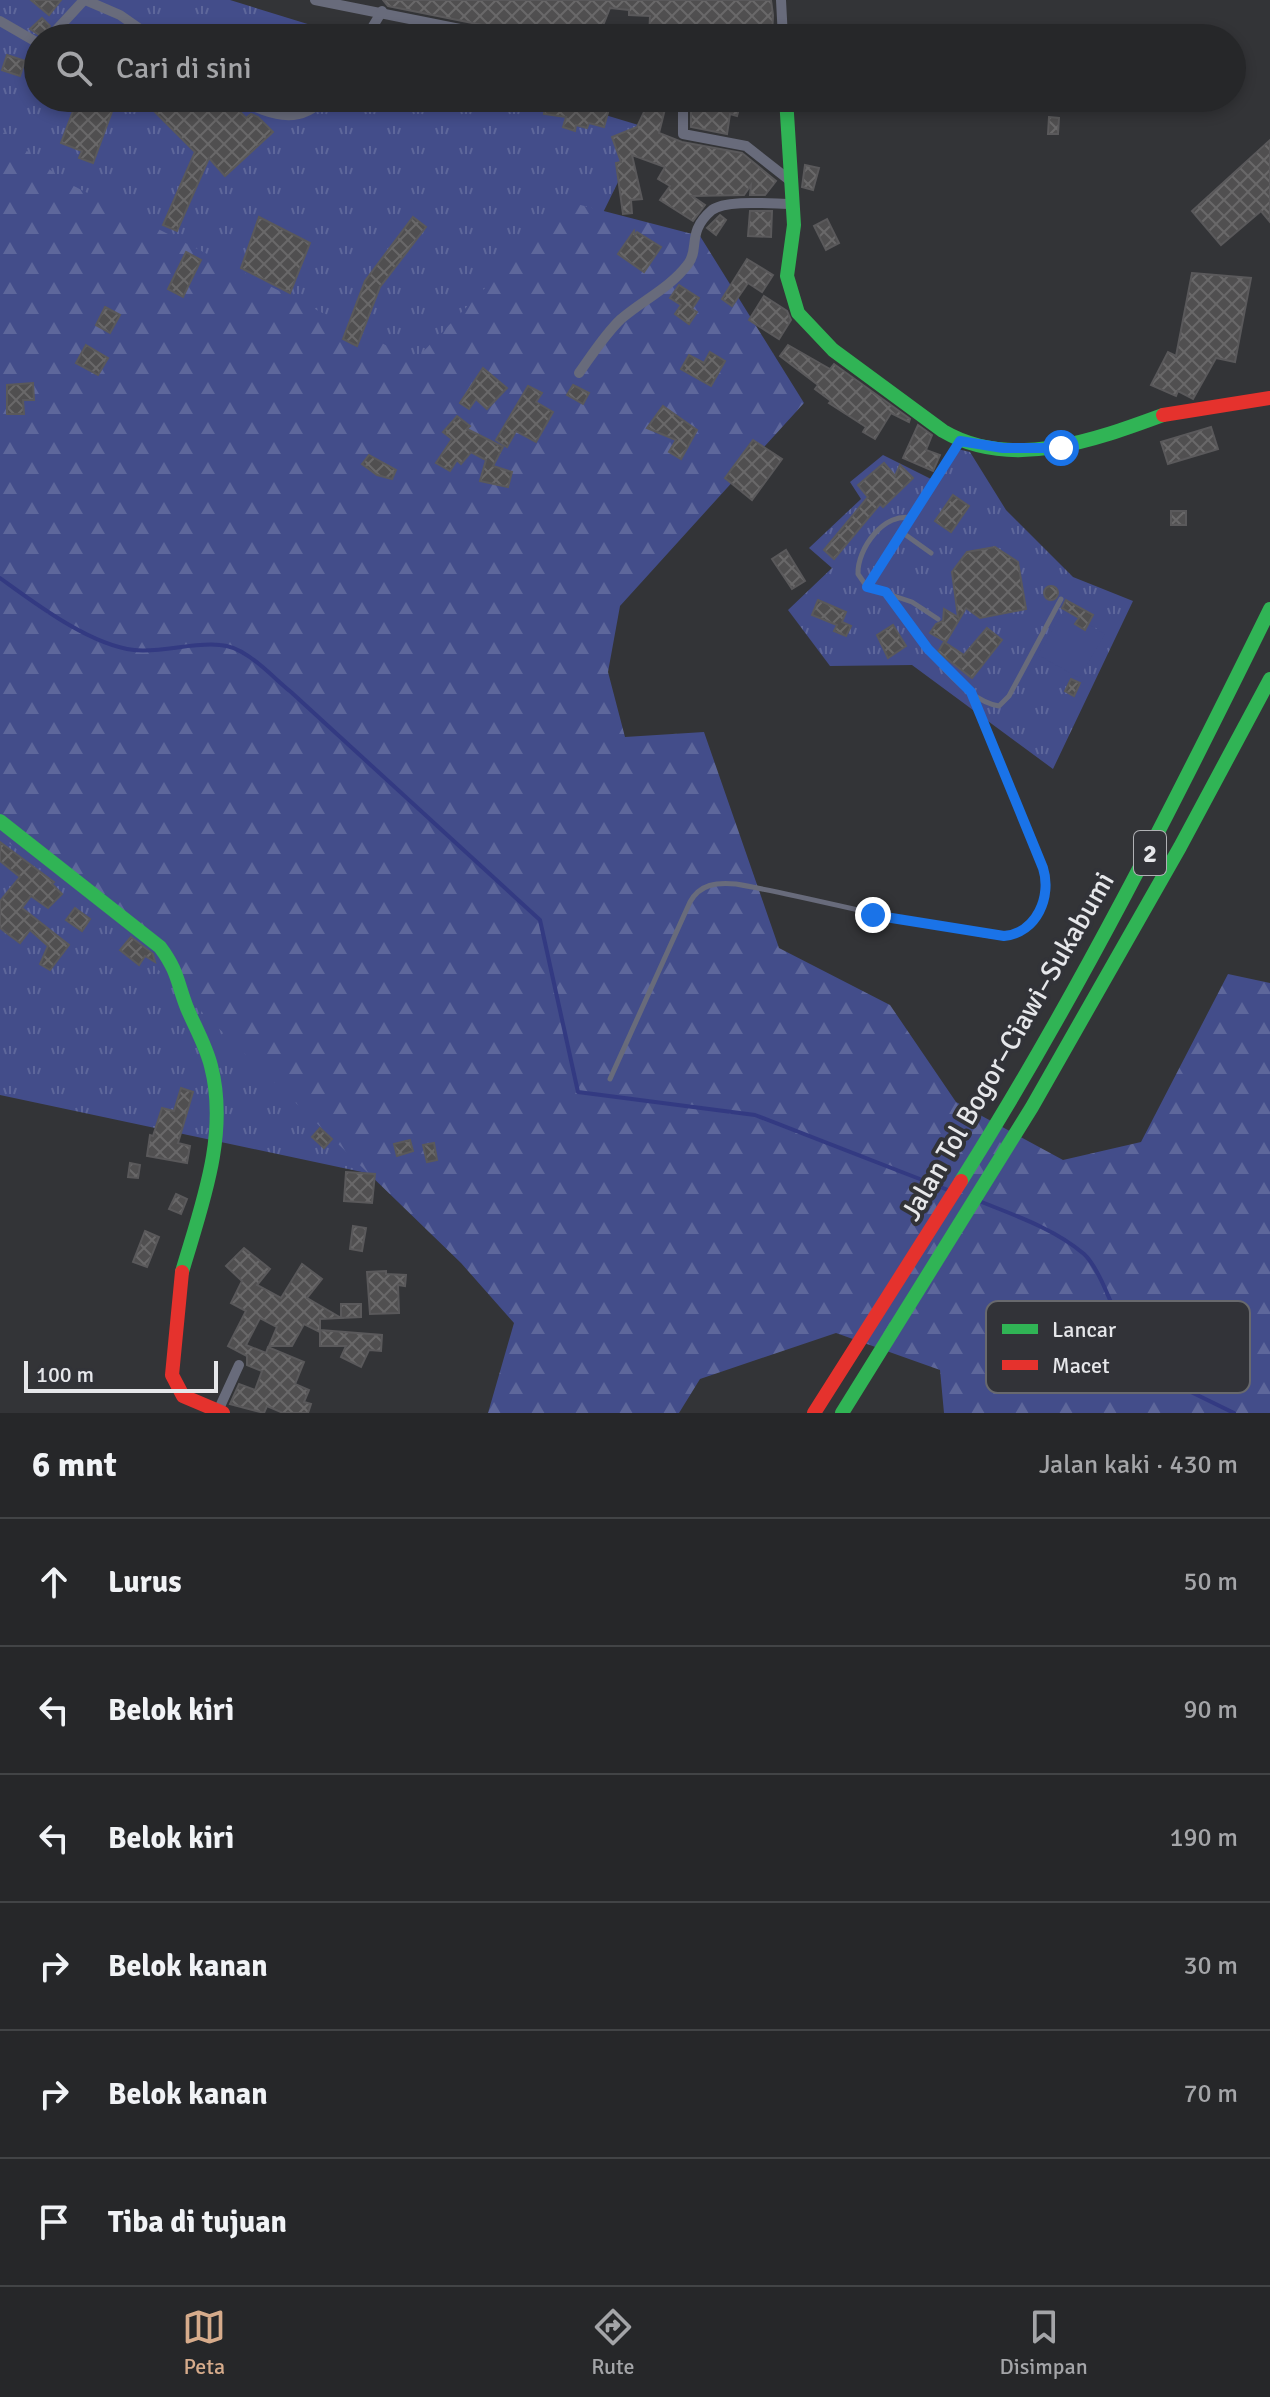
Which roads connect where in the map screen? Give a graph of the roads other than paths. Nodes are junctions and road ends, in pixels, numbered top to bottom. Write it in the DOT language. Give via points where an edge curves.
graph roads {
  1 [pos="84,0"];
  2 [pos="315,0"];
  3 [pos="781,0"];
  4 [pos="382,11"];
  5 [pos="0,21"];
  6 [pos="62,24"];
  7 [pos="133,24"];
  8 [pos="374,24"];
  9 [pos="441,24"];
  10 [pos="782,24"];
  11 [pos="24,35"];
  12 [pos="273,112"];
  13 [pos="306,112"];
  14 [pos="683,112"];
  15 [pos="786,112"];
  16 [pos="788,179"];
  17 [pos="792,204"];
  18 [pos="579,373"];
  19 [pos="1270,398"];
  20 [pos="960,441"];
  21 [pos="913,518"];
  22 [pos="903,533"];
  23 [pos="931,553"];
  24 [pos="867,587"];
  25 [pos="886,592"];
  26 [pos="1061,599"];
  27 [pos="1270,609"];
  28 [pos="938,619"];
  29 [pos="1270,679"];
  30 [pos="971,692"];
  31 [pos="0,821"];
  32 [pos="610,1079"];
  33 [pos="239,1365"];
  34 [pos="219,1412"];
  35 [pos="814,1413"];
  36 [pos="842,1413"];
  1 -- 6 [label="street"];
  1 -- 7 [label="street"];
  2 -- 4 [label="street"];
  3 -- 10 [label="street"];
  4 -- 8 [label="street"];
  4 -- 9 [label="street"];
  5 -- 11 [label="street"];
  12 -- 13 [label="street"];
  14 -- 16 [label="street" via="683,134 746,146"];
  15 -- 16 [label="main road"];
  16 -- 17 [label="main road"];
  17 -- 18 [label="street" via="733,204 713,210 693,236 688,264 619,322"];
  17 -- 20 [label="main road" via="787,276 798,313 847,362"];
  19 -- 20 [label="main road" via="1168,413 1061,448 1003,448"];
  20 -- 21 [label="lane"];
  21 -- 22 [label="lane"];
  21 -- 24 [label="lane" via="889,522 861,553 858,574"];
  22 -- 23 [label="lane"];
  22 -- 24 [label="lane"];
  24 -- 25 [label="lane"];
  25 -- 28 [label="lane"];
  25 -- 30 [label="lane" via="928,649"];
  26 -- 30 [label="lane" via="1006,701 995,705"];
  27 -- 35 [label="main road, Jalan Tol Bogor–Ciawi–Sukabumi / 2" via="1154,846 1018,1090"];
  29 -- 36 [label="main road, Jalan Tol Bogor–Ciawi–Sukabumi / 2" via="1032,1107"];
  30 -- 32 [label="lane" via="1046,877 1044,902 1029,924 1011,935 994,936 736,884 707,886 690,902"];
  31 -- 34 [label="main road" via="160,947 177,970 211,1066 216,1114 211,1173 178,1285 172,1375 183,1396"];
  33 -- 34 [label="street"];
}
